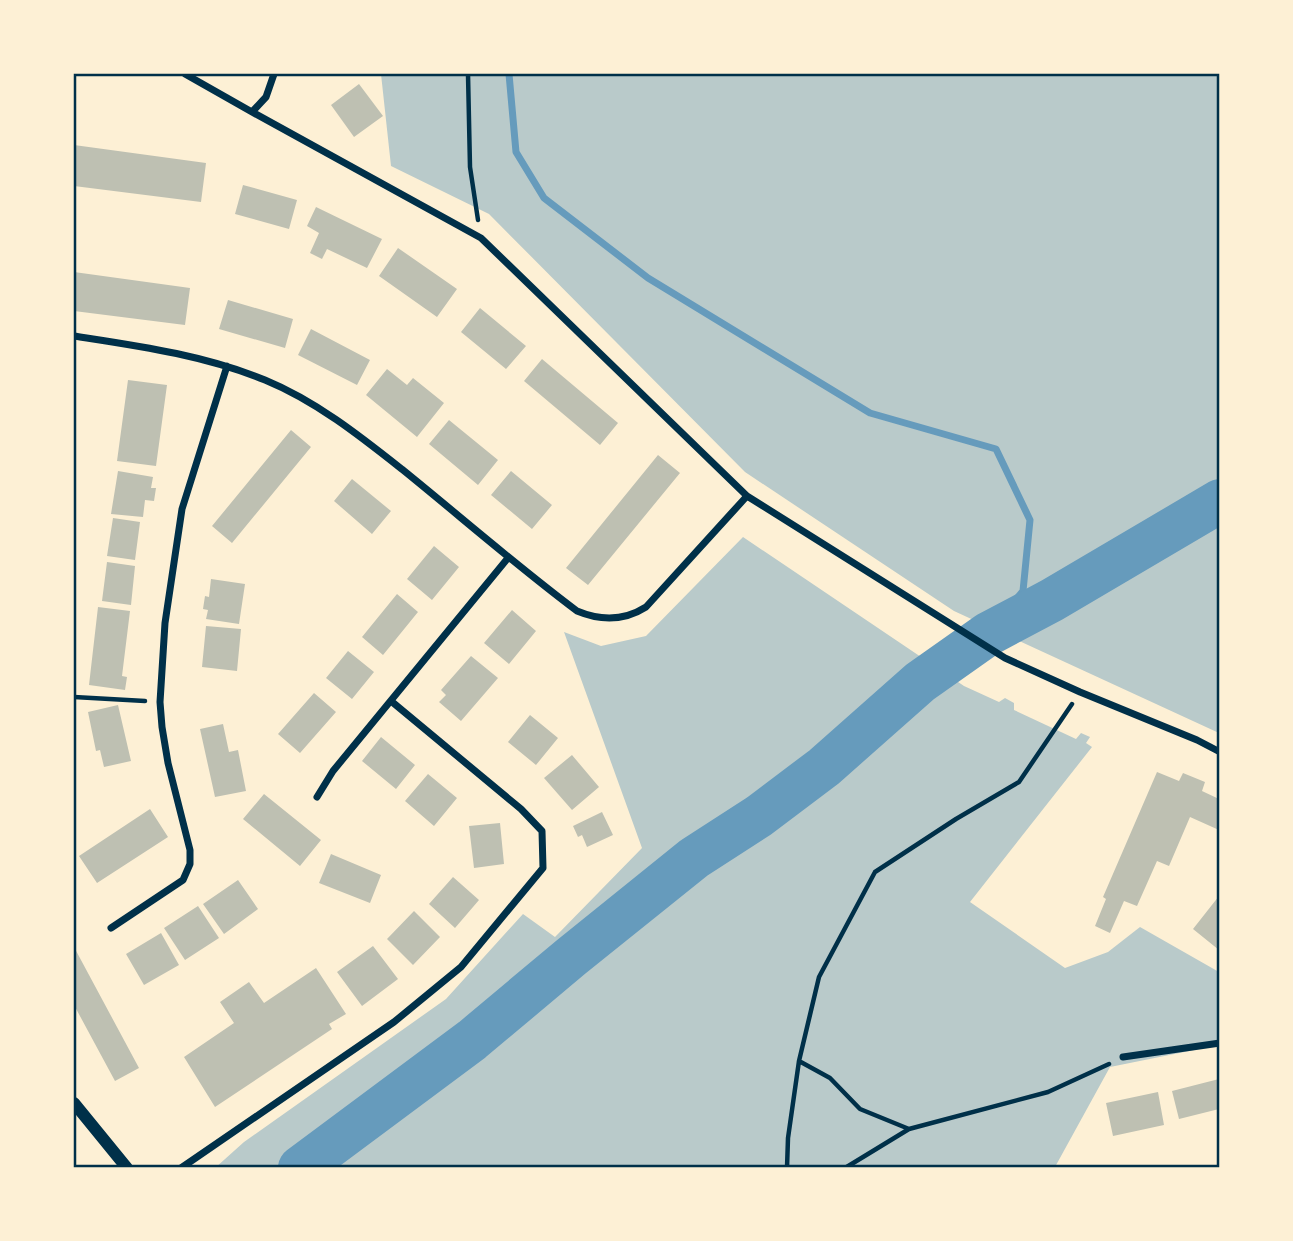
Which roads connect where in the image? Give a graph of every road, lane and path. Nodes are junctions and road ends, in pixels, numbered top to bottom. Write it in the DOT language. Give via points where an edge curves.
graph roads {
  1 [pos="186,74"];
  2 [pos="274,74"];
  3 [pos="468,74"];
  4 [pos="252,112"];
  5 [pos="481,238"];
  6 [pos="74,336"];
  7 [pos="227,366"];
  8 [pos="747,496"];
  9 [pos="509,558"];
  10 [pos="1080,692"];
  11 [pos="74,697"];
  12 [pos="391,701"];
  13 [pos="160,702"];
  14 [pos="1220,752"];
  15 [pos="317,797"];
  16 [pos="111,928"];
  17 [pos="1220,1043"];
  18 [pos="1123,1057"];
  19 [pos="799,1061"];
  20 [pos="74,1103"];
  21 [pos="909,1129"];
  22 [pos="127,1167"];
  23 [pos="181,1167"];
  24 [pos="787,1167"];
  25 [pos="845,1167"];
  1 -- 4 [label="street"];
  2 -- 4 [label="street" via="266,97"];
  3 -- 5 [label="path" via="470,167"];
  4 -- 5 [label="street"];
  5 -- 8 [label="street"];
  6 -- 7 [label="street"];
  7 -- 9 [label="street" via="305,400 356,432"];
  7 -- 13 [label="street" via="176,540"];
  8 -- 9 [label="street" via="646,607 626,617 599,618 577,611"];
  8 -- 10 [label="street" via="1005,657"];
  9 -- 12 [label="street"];
  10 -- 14 [label="street"];
  10 -- 19 [label="path" via="1019,782 875,872 819,977"];
  11 -- 13 [label="path"];
  12 -- 15 [label="street"];
  12 -- 23 [label="street" via="522,809 542,831 543,868 461,967 394,1021"];
  13 -- 16 [label="street" via="190,864 183,880"];
  17 -- 18 [label="street"];
  18 -- 21 [label="path" via="1048,1092"];
  19 -- 21 [label="path" via="830,1078 860,1109"];
  19 -- 24 [label="path"];
  20 -- 22 [label="street"];
  21 -- 25 [label="path"];
}
